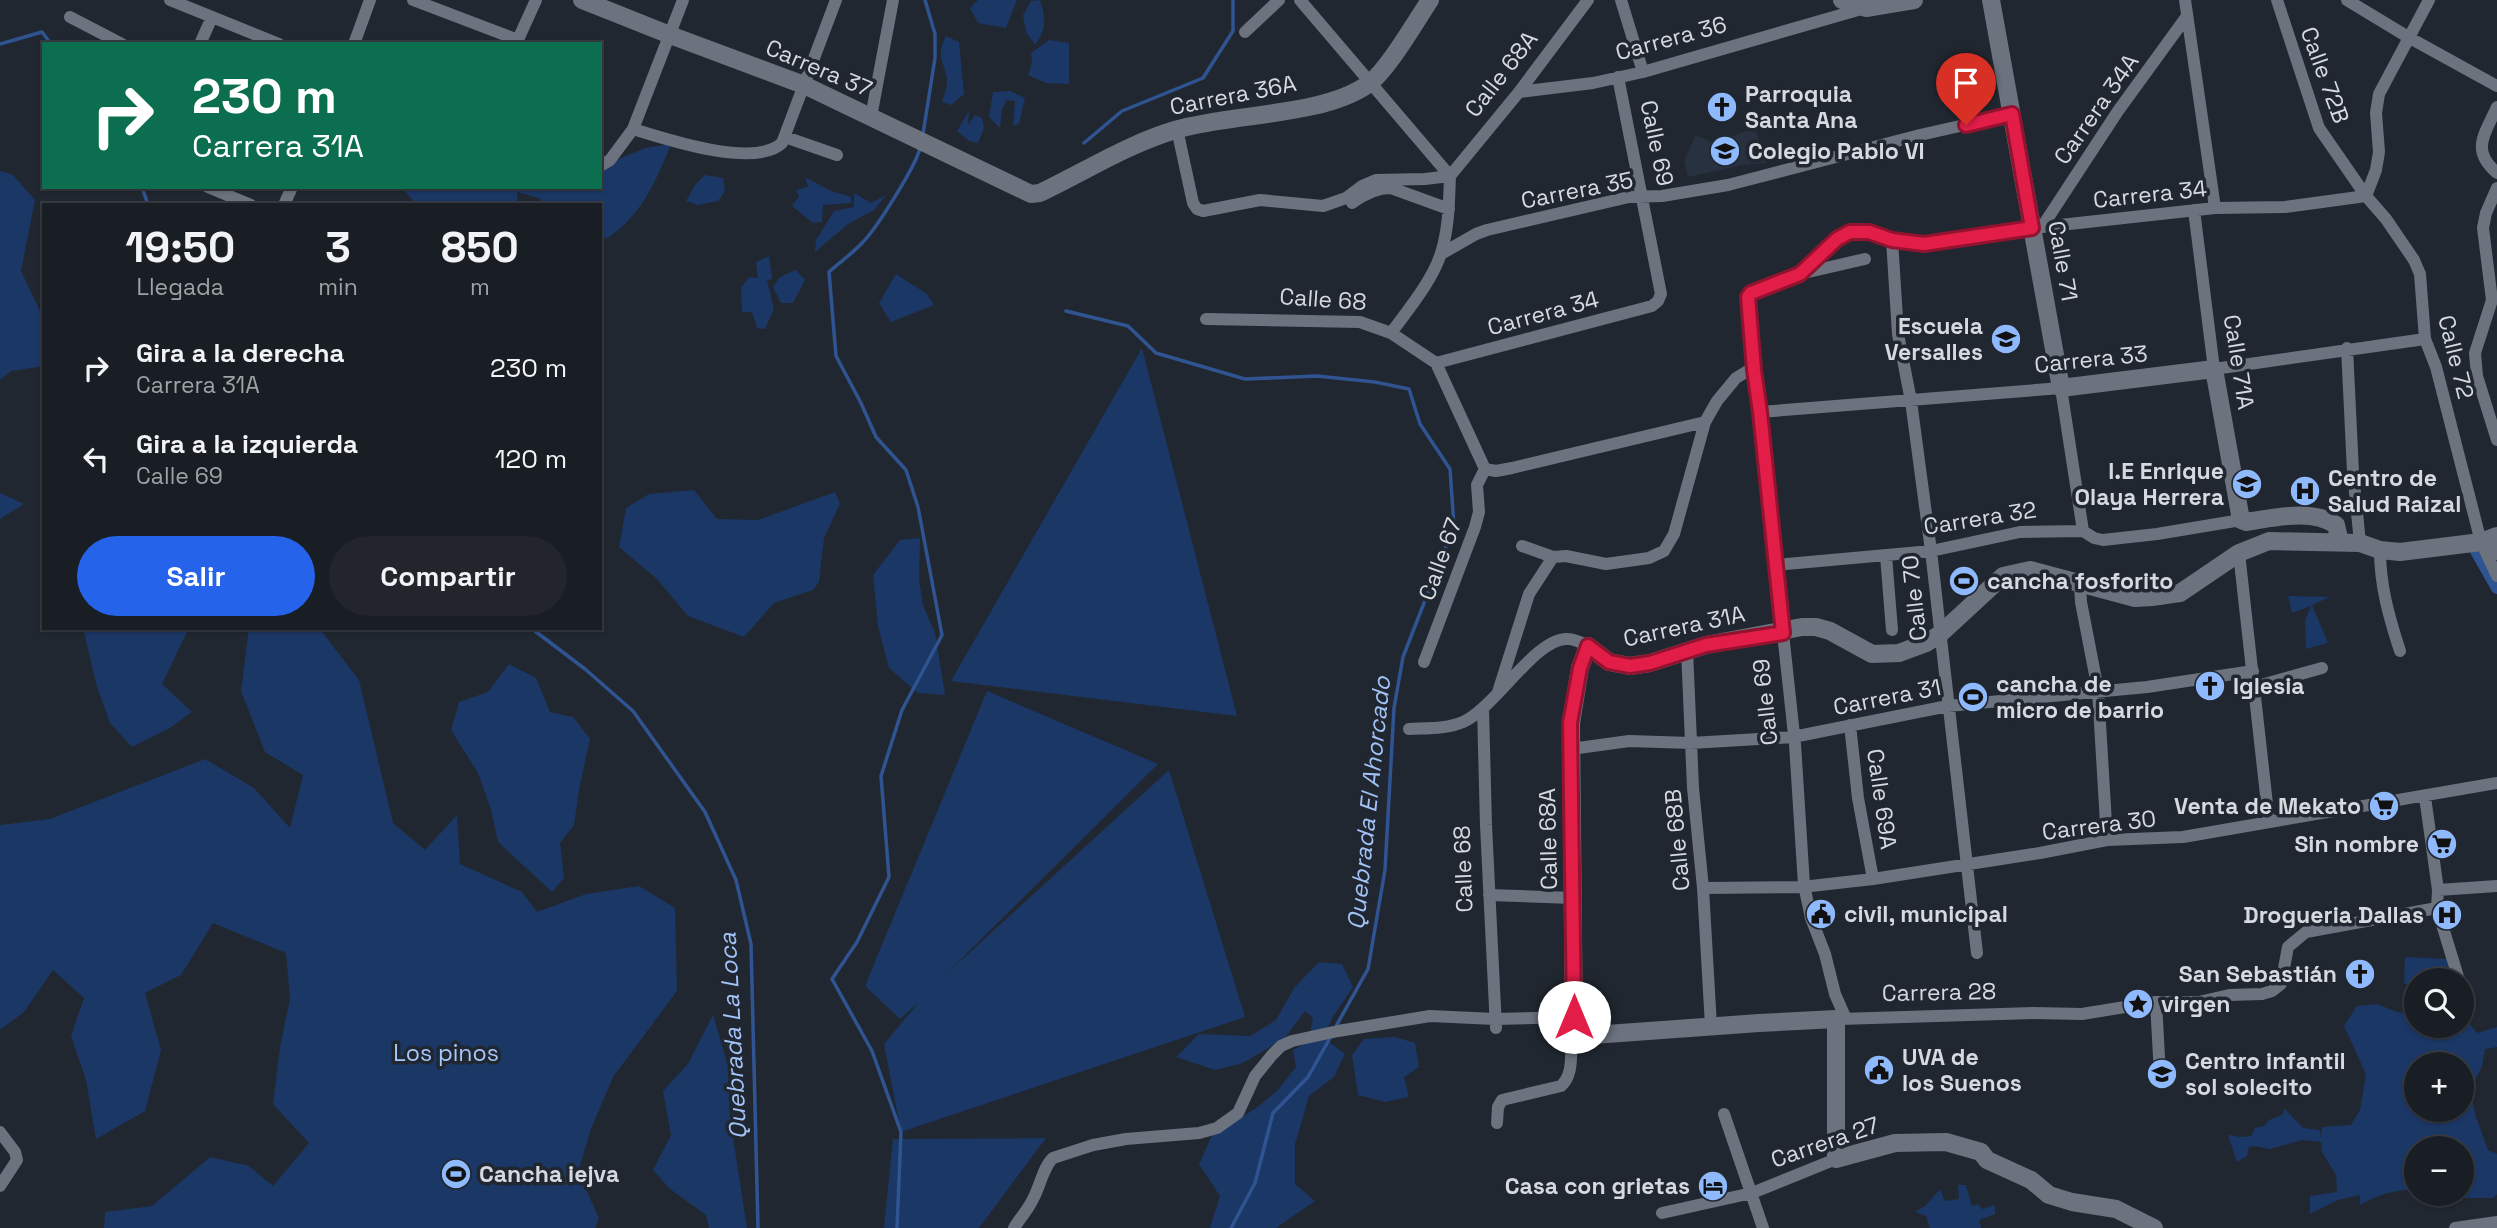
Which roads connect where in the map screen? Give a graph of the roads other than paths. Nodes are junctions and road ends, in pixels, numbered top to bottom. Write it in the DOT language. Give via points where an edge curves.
graph roads {
  1 [pos="170,0"];
  2 [pos="370,0"];
  3 [pos="413,0"];
  4 [pos="536,0"];
  5 [pos="582,0"];
  6 [pos="683,0"];
  7 [pos="836,0"];
  8 [pos="893,0"];
  9 [pos="1279,0"];
  10 [pos="1300,0"];
  11 [pos="1430,0"];
  12 [pos="1588,0"];
  13 [pos="1621,0"];
  14 [pos="1842,0"];
  15 [pos="1914,0"];
  16 [pos="1991,0"];
  17 [pos="2185,0"];
  18 [pos="2277,0"];
  19 [pos="2347,0"];
  20 [pos="2429,0"];
  21 [pos="1866,8"];
  22 [pos="2188,16"];
  23 [pos="70,17"];
  24 [pos="212,18"];
  25 [pos="1245,32"];
  26 [pos="670,35"];
  27 [pos="2408,37"];
  28 [pos="118,42"];
  29 [pos="201,42"];
  30 [pos="274,42"];
  31 [pos="355,42"];
  32 [pos="517,42"];
  33 [pos="1643,72"];
  34 [pos="1618,78"];
  35 [pos="1370,83"];
  36 [pos="804,85"];
  37 [pos="2497,86"];
  38 [pos="1519,92"];
  39 [pos="2497,107"];
  40 [pos="2012,114"];
  41 [pos="871,117"];
  42 [pos="633,129"];
  43 [pos="1177,129"];
  44 [pos="785,137"];
  45 [pos="837,155"];
  46 [pos="602,165"];
  47 [pos="2497,173"];
  48 [pos="1450,176"];
  49 [pos="2497,188"];
  50 [pos="215,189"];
  51 [pos="1031,194"];
  52 [pos="2366,196"];
  53 [pos="1643,198"];
  54 [pos="247,203"];
  55 [pos="2215,208"];
  56 [pos="1449,209"];
  57 [pos="2194,210"];
  58 [pos="1327,214"];
  59 [pos="2037,228"];
  60 [pos="1892,240"];
  61 [pos="1441,254"];
  62 [pos="1865,259"];
  63 [pos="1800,274"];
  64 [pos="1751,293"];
  65 [pos="1658,301"];
  66 [pos="1206,319"];
  67 [pos="1391,333"];
  68 [pos="2425,339"];
  69 [pos="2347,348"];
  70 [pos="1436,363"];
  71 [pos="1754,368"];
  72 [pos="2214,369"];
  73 [pos="2061,388"];
  74 [pos="2497,396"];
  75 [pos="1911,401"];
  76 [pos="2489,410"];
  77 [pos="1760,412"];
  78 [pos="1705,422"];
  79 [pos="2497,440"];
  80 [pos="1485,470"];
  81 [pos="2241,520"];
  82 [pos="2083,531"];
  83 [pos="2340,542"];
  84 [pos="2360,543"];
  85 [pos="2491,543"];
  86 [pos="1522,546"];
  87 [pos="2380,550"];
  88 [pos="1931,551"];
  89 [pos="2239,553"];
  90 [pos="1886,556"];
  91 [pos="1553,557"];
  92 [pos="1776,565"];
  93 [pos="2497,576"];
  94 [pos="2080,585"];
  95 [pos="1892,630"];
  96 [pos="1783,633"];
  97 [pos="1939,635"];
  98 [pos="1588,646"];
  99 [pos="1687,650"];
  100 [pos="2400,651"];
  101 [pos="1424,662"];
  102 [pos="2322,668"];
  103 [pos="2252,671"];
  104 [pos="2254,687"];
  105 [pos="2098,691"];
  106 [pos="1498,693"];
  107 [pos="1948,706"];
  108 [pos="1483,708"];
  109 [pos="1850,725"];
  110 [pos="1409,729"];
  111 [pos="1793,737"];
  112 [pos="1691,743"];
  113 [pos="1571,749"];
  114 [pos="2497,783"];
  115 [pos="2425,797"];
  116 [pos="2269,822"];
  117 [pos="2107,840"];
  118 [pos="1966,865"];
  119 [pos="1872,879"];
  120 [pos="2497,886"];
  121 [pos="1804,887"];
  122 [pos="1703,888"];
  123 [pos="2438,890"];
  124 [pos="1489,895"];
  125 [pos="1573,898"];
  126 [pos="2437,908"];
  127 [pos="1977,953"];
  128 [pos="2455,968"];
  129 [pos="2156,1002"];
  130 [pos="1841,1019"];
  131 [pos="1495,1024"];
  132 [pos="1574,1026"];
  133 [pos="1711,1026"];
  134 [pos="2160,1075"];
  135 [pos="1724,1114"];
  136 [pos="1497,1124"];
  137 [pos="0,1132"];
  138 [pos="1836,1159"];
  139 [pos="0,1186"];
  140 [pos="1752,1193"];
  141 [pos="1662,1213"];
  142 [pos="2497,1222"];
  143 [pos="1014,1228"];
  144 [pos="1763,1228"];
  145 [pos="2154,1228"];
  146 [pos="2455,1228"];
  1 -- 24 [label="street"];
  2 -- 31 [label="street"];
  3 -- 32 [label="street"];
  4 -- 32 [label="street"];
  5 -- 26 [label="street, Carrera 37"];
  6 -- 26 [label="street"];
  7 -- 36 [label="street"];
  8 -- 41 [label="street"];
  9 -- 25 [label="street"];
  10 -- 35 [label="street"];
  11 -- 35 [label="street"];
  12 -- 38 [label="street, Calle 68A"];
  13 -- 33 [label="street, Calle 69"];
  14 -- 21 [label="street"];
  15 -- 21 [label="street, Carrera 36"];
  16 -- 40 [label="street, Calle 71"];
  17 -- 22 [label="street"];
  18 -- 52 [label="street, Calle 72B" via="2319,128"];
  19 -- 27 [label="street"];
  20 -- 27 [label="street"];
  21 -- 33 [label="street, Carrera 36"];
  22 -- 55 [label="street"];
  22 -- 59 [label="street, Carrera 34A"];
  23 -- 28 [label="street"];
  24 -- 29 [label="street"];
  24 -- 30 [label="street"];
  26 -- 36 [label="street, Carrera 37"];
  26 -- 42 [label="street"];
  27 -- 37 [label="street"];
  27 -- 52 [label="street" via="2379,94 2379,152"];
  33 -- 34 [label="street, Carrera 36"];
  34 -- 38 [label="street, Carrera 36"];
  34 -- 53 [label="street, Calle 69"];
  35 -- 43 [label="street, Carrera 36A" via="1323,103"];
  35 -- 48 [label="street"];
  36 -- 41 [label="street, Carrera 37"];
  36 -- 44 [label="street"];
  38 -- 48 [label="street, Calle 68A"];
  39 -- 47 [label="street" via="2480,149 2485,163"];
  40 -- 53 [label="street, Carrera 35" via="1728,185"];
  40 -- 59 [label="street, Calle 71"];
  41 -- 51 [label="street, Carrera 37"];
  42 -- 44 [label="street" via="726,153 775,149"];
  42 -- 46 [label="street"];
  43 -- 48 [label="street" via="1194,203 1203,211 1260,201 1323,206 1376,180"];
  43 -- 51 [label="street, Carrera 36A"];
  44 -- 45 [label="street"];
  48 -- 56 [label="street"];
  49 -- 76 [label="street" via="2483,228 2492,300 2475,353 2477,376"];
  50 -- 54 [label="street"];
  52 -- 55 [label="street, Carrera 34" via="2285,207"];
  52 -- 68 [label="street, Calle 72" via="2399,236 2420,274"];
  53 -- 61 [label="street, Carrera 35" via="1629,197 1487,230"];
  53 -- 65 [label="street, Calle 69" via="1661,294"];
  55 -- 57 [label="street, Carrera 34"];
  56 -- 58 [label="street" via="1382,188"];
  56 -- 61 [label="street"];
  57 -- 59 [label="street, Carrera 34"];
  57 -- 72 [label="street, Calle 71A"];
  59 -- 60 [label="street, Carrera 34" via="1924,244"];
  59 -- 73 [label="street, Calle 71"];
  60 -- 63 [label="street, Carrera 34" via="1869,232 1850,232"];
  60 -- 75 [label="street, Calle 70" via="1898,334"];
  61 -- 67 [label="street"];
  62 -- 63 [label="street"];
  63 -- 64 [label="street, Carrera 34"];
  64 -- 71 [label="street, Calle 69" via="1747,301"];
  65 -- 70 [label="street, Carrera 34"];
  66 -- 67 [label="street, Calle 68" via="1360,322"];
  67 -- 70 [label="street, Calle 68"];
  68 -- 69 [label="street, Carrera 33"];
  68 -- 85 [label="street, Calle 72"];
  69 -- 72 [label="street, Carrera 33"];
  69 -- 84 [label="street"];
  70 -- 80 [label="street"];
  71 -- 77 [label="street, Calle 69"];
  71 -- 78 [label="street" via="1736,378"];
  72 -- 73 [label="street, Carrera 33"];
  72 -- 81 [label="street, Calle 71A"];
  73 -- 75 [label="street, Carrera 33"];
  73 -- 82 [label="street, Calle 71"];
  74 -- 76 [label="street"];
  75 -- 77 [label="street, Carrera 33"];
  75 -- 88 [label="street, Calle 70"];
  76 -- 79 [label="street"];
  77 -- 92 [label="street, Calle 69"];
  78 -- 80 [label="street" via="1512,468"];
  78 -- 91 [label="street" via="1674,534 1664,551 1649,558 1606,564"];
  80 -- 101 [label="street, Calle 67" via="1477,485 1475,527"];
  81 -- 82 [label="street, Carrera 32" via="2103,540"];
  81 -- 83 [label="street, Carrera 32" via="2316,516 2336,525"];
  82 -- 88 [label="street, Carrera 32" via="2020,531"];
  83 -- 84 [label="street, Carrera 31A"];
  83 -- 89 [label="street, Carrera 31A" via="2269,541"];
  84 -- 87 [label="street, Carrera 31A"];
  85 -- 87 [label="street, Carrera 31A"];
  85 -- 93 [label="street, Calle 72"];
  86 -- 91 [label="street"];
  87 -- 100 [label="street" via="2384,597"];
  88 -- 90 [label="street, Carrera 32"];
  88 -- 97 [label="street, Calle 70"];
  89 -- 94 [label="street, Carrera 31A" via="2174,595 2136,598"];
  89 -- 103 [label="street"];
  90 -- 92 [label="street, Carrera 32"];
  90 -- 95 [label="street"];
  91 -- 106 [label="street" via="1529,594"];
  92 -- 96 [label="street, Calle 69"];
  94 -- 97 [label="street, Carrera 31A" via="2030,570 2010,573"];
  94 -- 105 [label="street"];
  96 -- 97 [label="street, Carrera 31A" via="1816,627 1872,654 1885,655"];
  96 -- 99 [label="street, Carrera 31A"];
  96 -- 111 [label="street, Calle 69"];
  97 -- 107 [label="street, Calle 70"];
  98 -- 99 [label="street, Carrera 31A" via="1609,662 1630,666"];
  98 -- 106 [label="street, Carrera 31A" via="1566,638 1553,642"];
  98 -- 113 [label="street, Calle 68A" via="1573,698"];
  99 -- 112 [label="street, Calle 68B"];
  102 -- 104 [label="street"];
  103 -- 104 [label="street"];
  103 -- 105 [label="street, Carrera 31"];
  104 -- 116 [label="street"];
  105 -- 107 [label="street, Carrera 31"];
  105 -- 117 [label="street"];
  106 -- 108 [label="street, Carrera 31A"];
  107 -- 109 [label="street, Carrera 31"];
  107 -- 118 [label="street, Calle 70"];
  108 -- 110 [label="street, Carrera 31A" via="1457,724"];
  108 -- 124 [label="street, Calle 68"];
  109 -- 111 [label="street, Carrera 31"];
  109 -- 119 [label="street, Calle 69A"];
  111 -- 112 [label="street, Carrera 31"];
  111 -- 121 [label="street, Calle 69"];
  112 -- 113 [label="street, Carrera 31" via="1629,741"];
  112 -- 122 [label="street, Calle 68B"];
  113 -- 125 [label="street, Calle 68A"];
  114 -- 115 [label="street, Carrera 30"];
  115 -- 116 [label="street, Carrera 30"];
  115 -- 123 [label="street"];
  116 -- 117 [label="street, Carrera 30" via="2183,837"];
  117 -- 118 [label="street, Carrera 30"];
  118 -- 119 [label="street, Carrera 30"];
  118 -- 127 [label="street, Calle 70"];
  119 -- 121 [label="street, Carrera 30"];
  120 -- 123 [label="street"];
  121 -- 122 [label="street, Carrera 30"];
  121 -- 130 [label="street, Calle 69"];
  122 -- 133 [label="street, Calle 68B"];
  123 -- 126 [label="street"];
  124 -- 125 [label="street"];
  124 -- 131 [label="street, Calle 68"];
  125 -- 132 [label="street, Calle 68A"];
  126 -- 128 [label="street"];
  126 -- 129 [label="street, Carrera 28" via="2306,932 2288,947 2281,984 2272,991 2199,1002"];
  129 -- 130 [label="street, Carrera 28" via="2082,1014"];
  129 -- 134 [label="street"];
  130 -- 133 [label="street, Carrera 28"];
  130 -- 138 [label="street, Calle 69"];
  131 -- 132 [label="street"];
  131 -- 143 [label="street" via="1430,1016 1280,1046 1255,1076 1238,1113 1217,1128 1093,1144 1053,1158"];
  132 -- 133 [label="street, Carrera 28" via="1593,1035"];
  132 -- 136 [label="street, Calle 68A" via="1567,1080 1561,1086 1502,1100"];
  135 -- 140 [label="street"];
  137 -- 139 [label="street" via="17,1160"];
  138 -- 140 [label="street, Carrera 27"];
  138 -- 145 [label="street, Carrera 27" via="1895,1143 1946,1142 1981,1152 1987,1160 2031,1180 2049,1195 2116,1209"];
  140 -- 141 [label="street, Carrera 27"];
  140 -- 144 [label="street"];
  142 -- 146 [label="street"];
}
